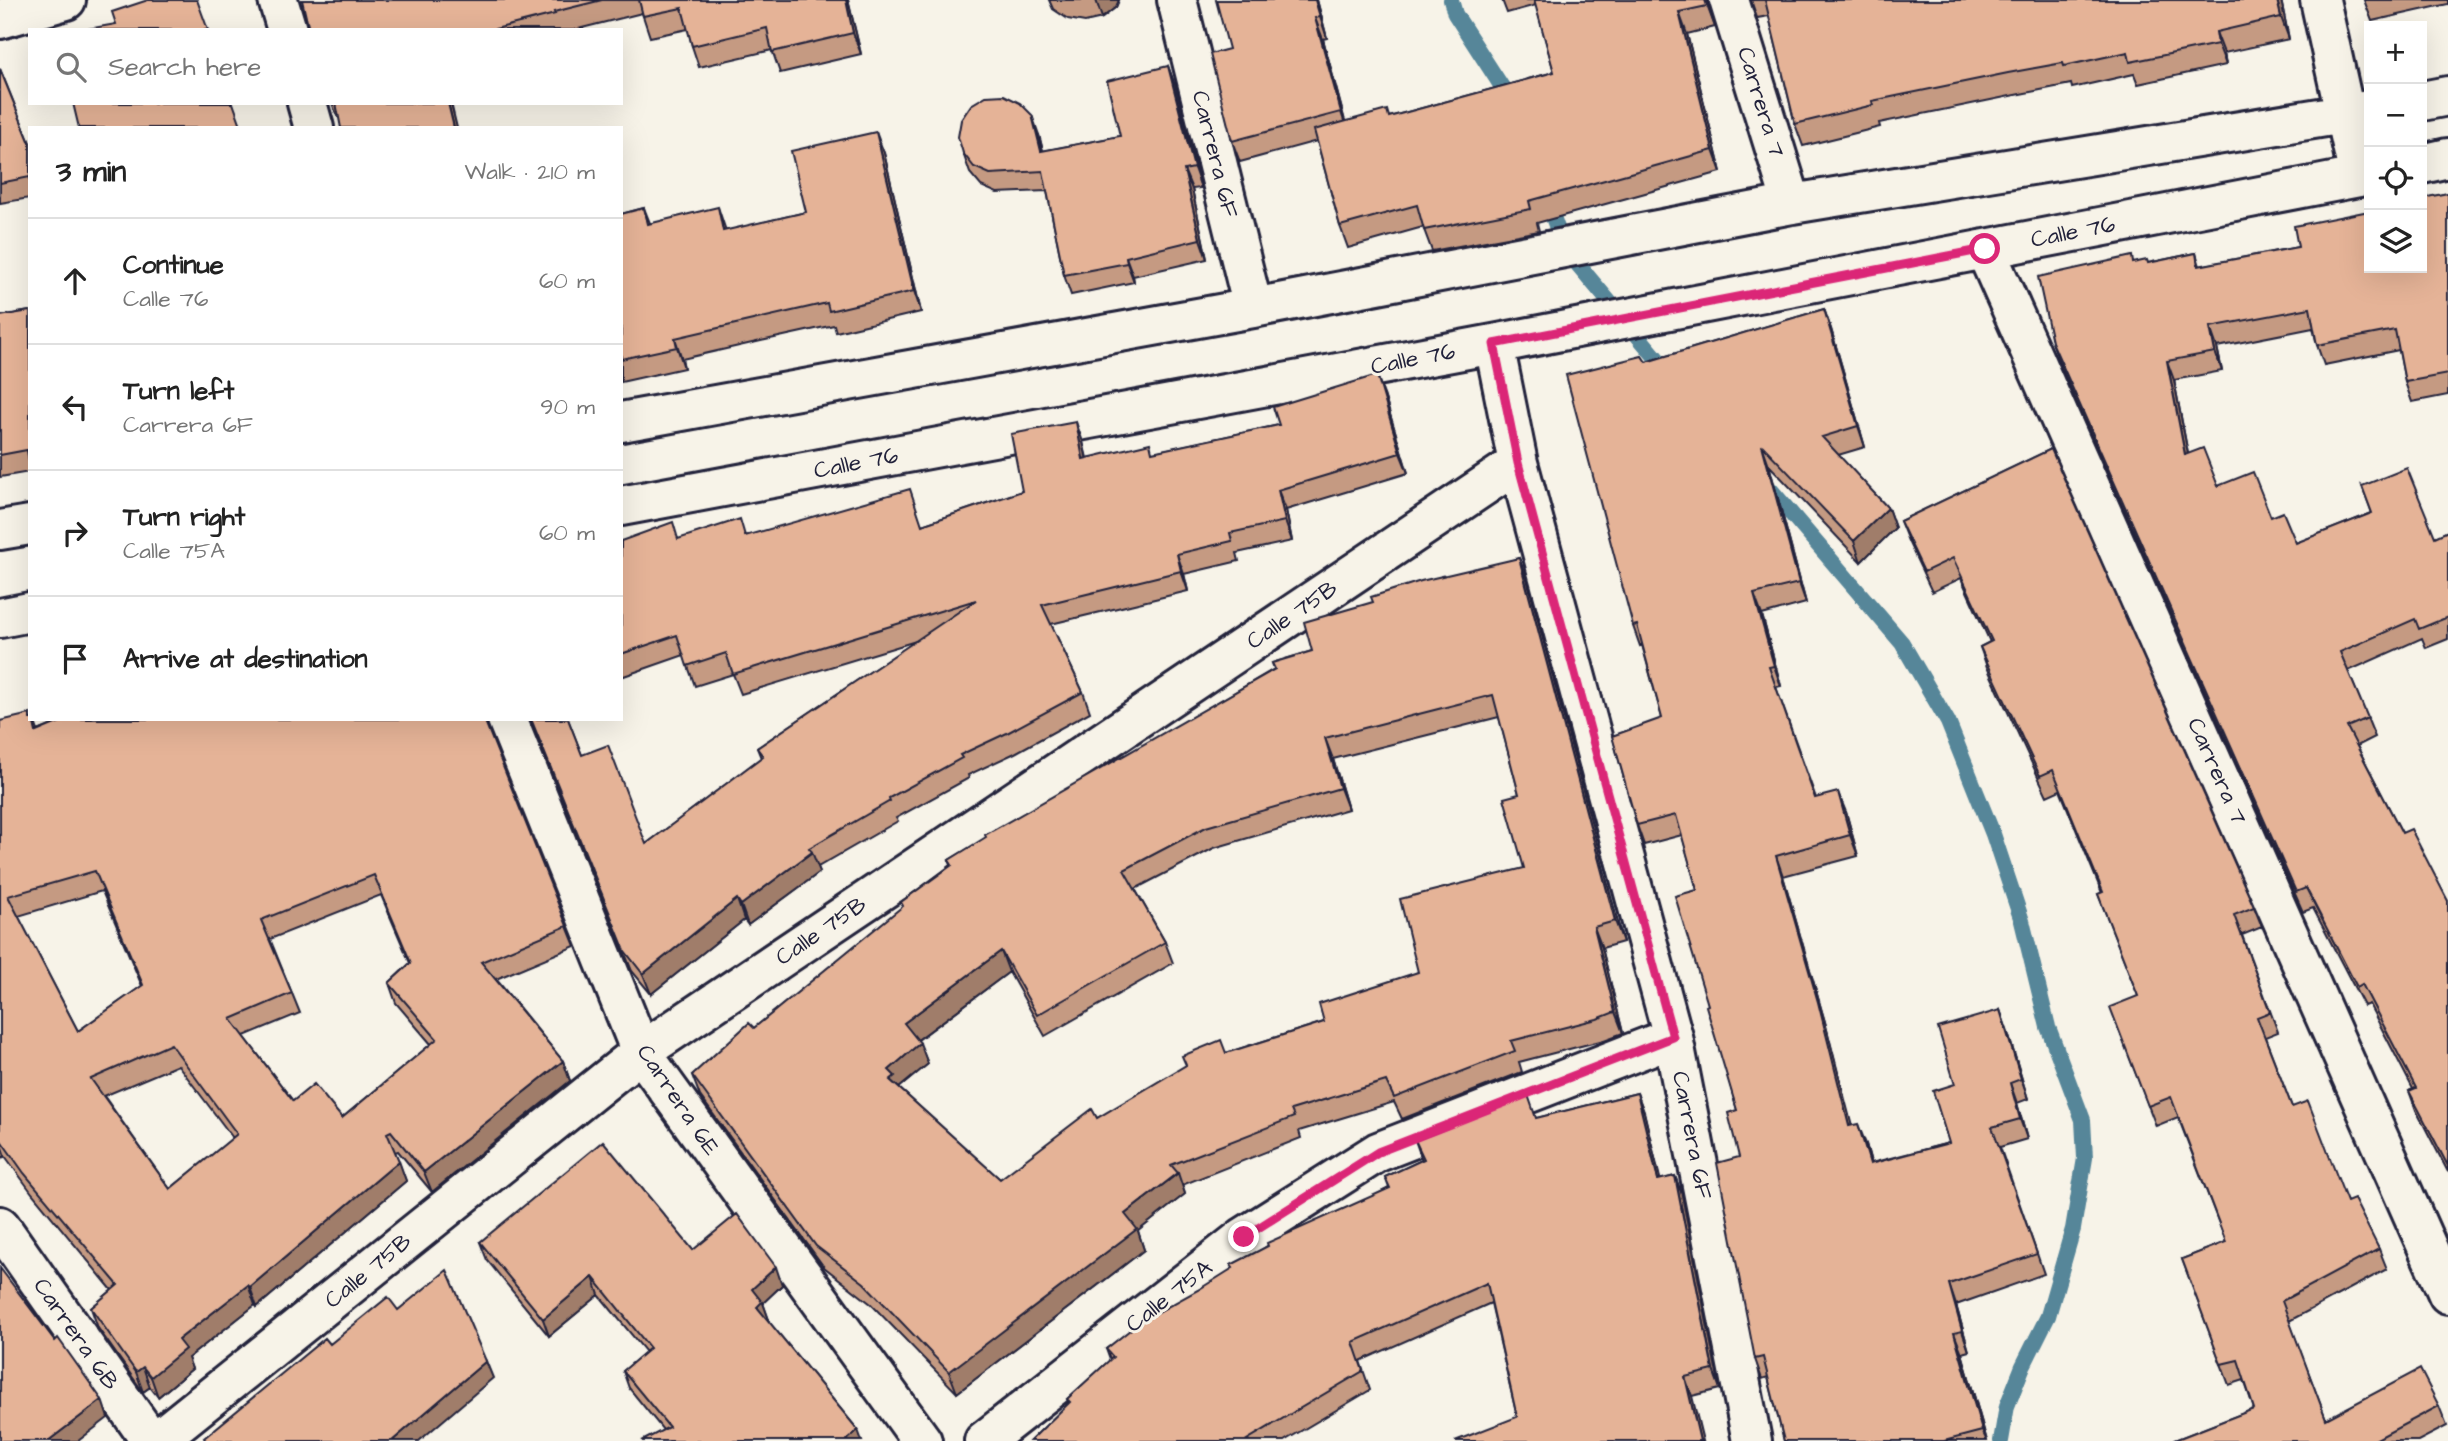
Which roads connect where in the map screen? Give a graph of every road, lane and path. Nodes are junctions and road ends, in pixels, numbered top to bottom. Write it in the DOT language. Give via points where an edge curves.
graph roads {
  1 [pos="66,0"];
  2 [pos="278,0"];
  3 [pos="1177,0"];
  4 [pos="1729,0"];
  5 [pos="2320,0"];
  6 [pos="0,19"];
  7 [pos="286,28"];
  8 [pos="2448,96"];
  9 [pos="2427,100"];
  10 [pos="308,105"];
  11 [pos="2358,112"];
  12 [pos="313,126"];
  13 [pos="2448,158"];
  14 [pos="2427,163"];
  15 [pos="2364,176"];
  16 [pos="1793,204"];
  17 [pos="1985,249"];
  18 [pos="1253,307"];
  19 [pos="1494,344"];
  20 [pos="623,422"];
  21 [pos="1518,463"];
  22 [pos="623,506"];
  23 [pos="28,526"];
  24 [pos="0,530"];
  25 [pos="28,612"];
  26 [pos="0,618"];
  27 [pos="508,721"];
  28 [pos="1673,1037"];
  29 [pos="641,1052"];
  30 [pos="0,1226"];
  31 [pos="2448,1294"];
  32 [pos="154,1441"];
  33 [pos="922,1441"];
  34 [pos="984,1441"];
  35 [pos="1752,1441"];
  1 -- 6 [label="street"];
  2 -- 7 [label="street"];
  3 -- 18 [label="street, Carrera 6F"];
  4 -- 16 [label="street, Carrera 7"];
  5 -- 11 [label="street"];
  8 -- 9 [label="street"];
  10 -- 12 [label="street"];
  11 -- 15 [label="street"];
  11 -- 16 [label="street"];
  13 -- 14 [label="street"];
  15 -- 17 [label="street, Calle 76"];
  16 -- 18 [label="street"];
  17 -- 19 [label="street, Calle 76"];
  17 -- 31 [label="street, Carrera 7"];
  18 -- 20 [label="street"];
  19 -- 21 [label="street, Carrera 6F"];
  19 -- 22 [label="street, Calle 76"];
  21 -- 28 [label="street, Carrera 6F"];
  21 -- 29 [label="street, Calle 75B"];
  23 -- 24 [label="street"];
  25 -- 26 [label="street"];
  27 -- 29 [label="street, Carrera 6E"];
  28 -- 34 [label="street, Calle 75A" via="1378,1152 1244,1237"];
  28 -- 35 [label="street, Carrera 6F"];
  29 -- 32 [label="street, Calle 75B"];
  29 -- 33 [label="street, Carrera 6E"];
  30 -- 32 [label="street, Carrera 6B"];
}
